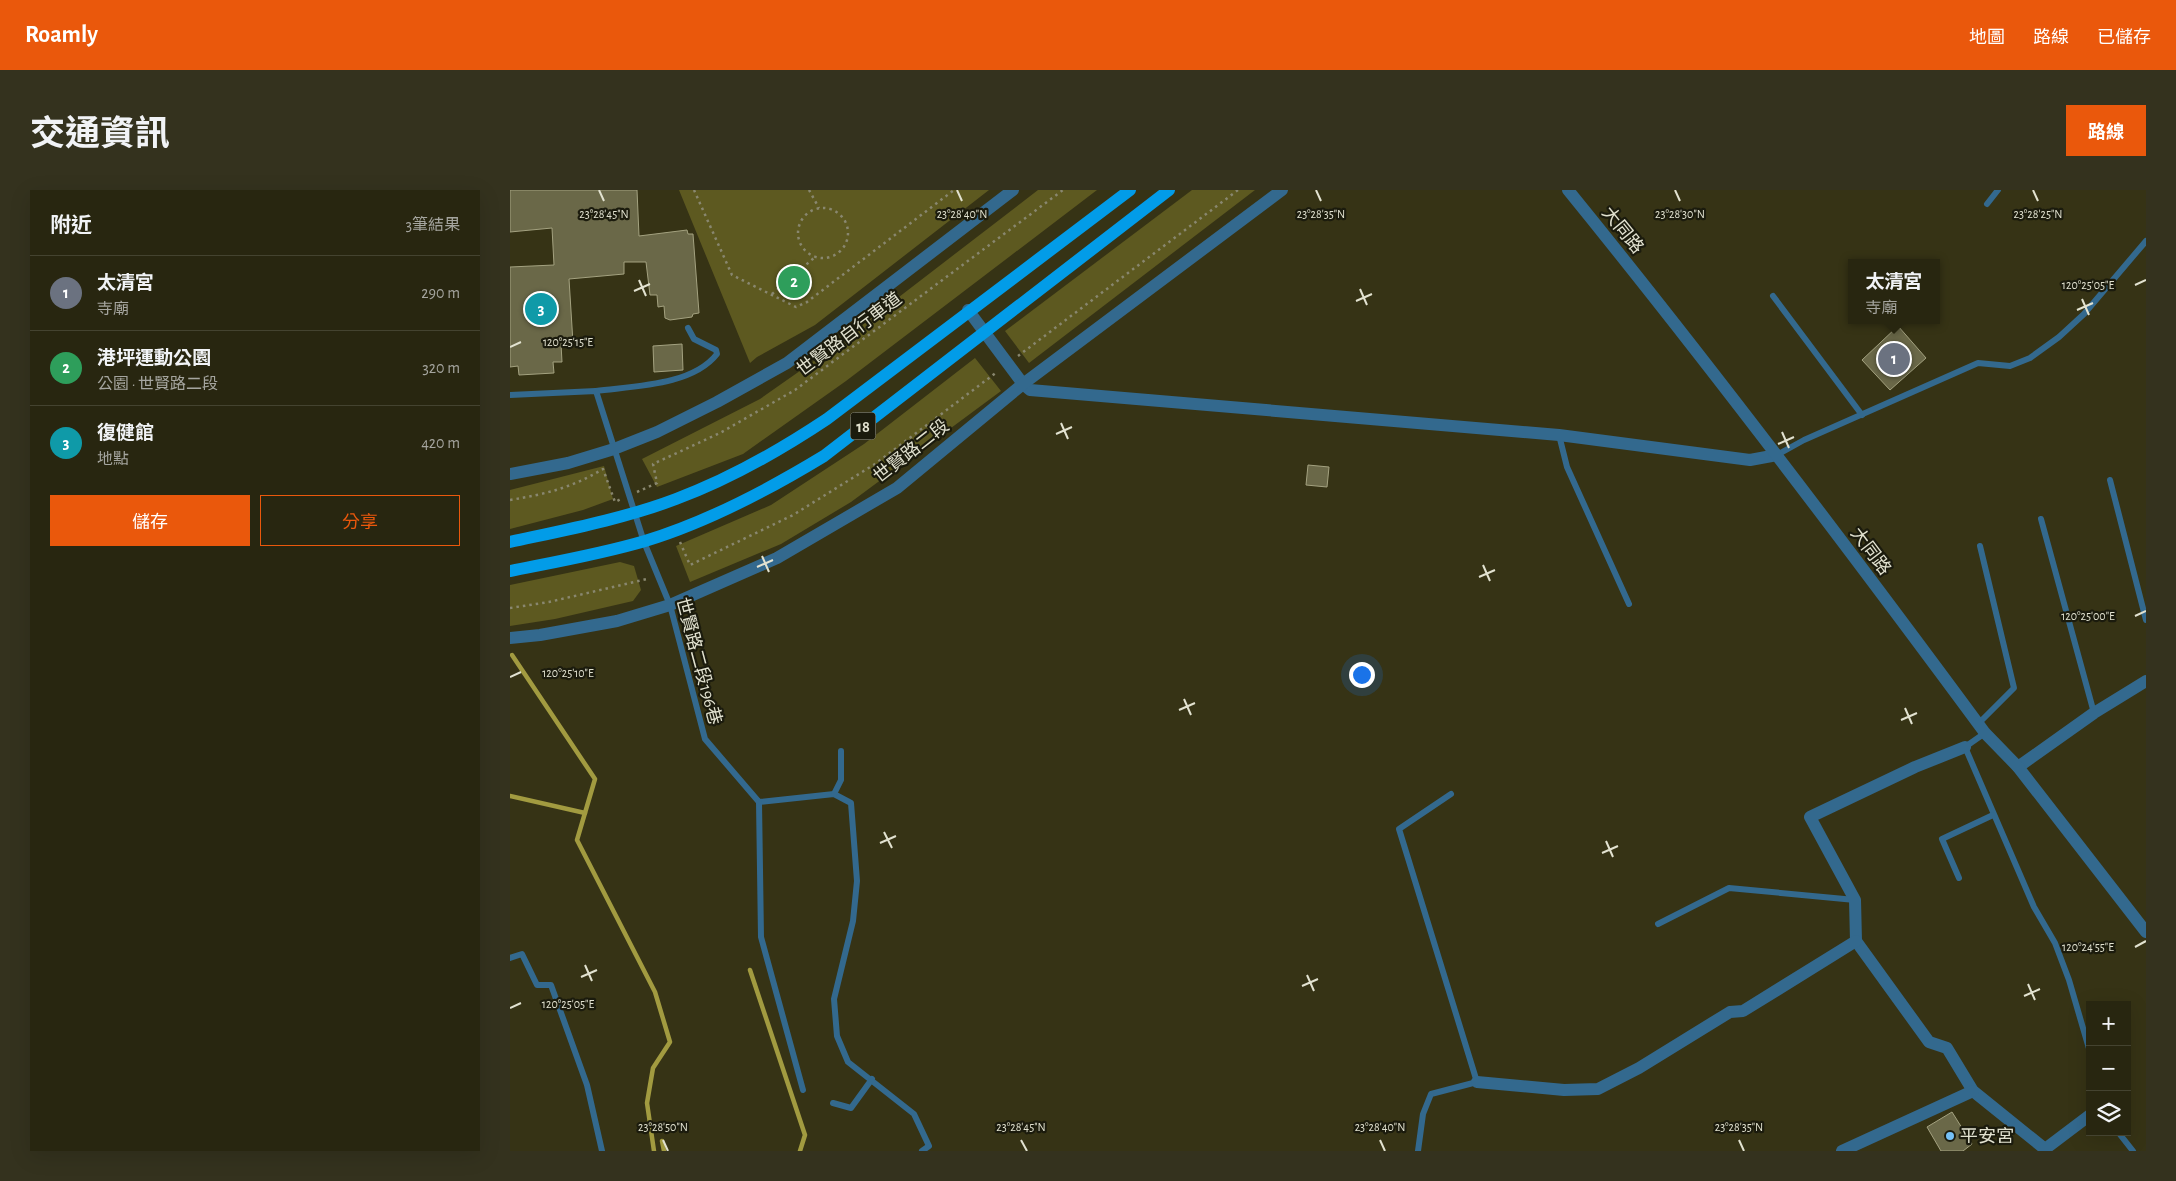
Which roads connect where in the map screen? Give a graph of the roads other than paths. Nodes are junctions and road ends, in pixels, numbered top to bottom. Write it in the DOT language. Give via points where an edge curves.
graph roads {
  1 [pos="1013,190"];
  2 [pos="1130,190"];
  3 [pos="1169,190"];
  4 [pos="1282,190"];
  5 [pos="1568,190"];
  6 [pos="1998,190"];
  7 [pos="1987,204"];
  8 [pos="2146,241"];
  9 [pos="1774,296"];
  10 [pos="968,310"];
  11 [pos="688,328"];
  12 [pos="984,331"];
  13 [pos="1024,384"];
  14 [pos="596,391"];
  15 [pos="510,395"];
  16 [pos="1862,415"];
  17 [pos="1559,435"];
  18 [pos="614,449"];
  19 [pos="1777,455"];
  20 [pos="510,474"];
  21 [pos="2110,480"];
  22 [pos="634,513"];
  23 [pos="2041,519"];
  24 [pos="510,542"];
  25 [pos="644,542"];
  26 [pos="1980,546"];
  27 [pos="510,570"];
  28 [pos="1629,604"];
  29 [pos="670,606"];
  30 [pos="2146,620"];
  31 [pos="510,638"];
  32 [pos="2146,681"];
  33 [pos="2094,713"];
  34 [pos="1982,729"];
  35 [pos="1964,747"];
  36 [pos="841,751"];
  37 [pos="2018,767"];
  38 [pos="834,794"];
  39 [pos="1451,794"];
  40 [pos="759,802"];
  41 [pos="1993,815"];
  42 [pos="1959,878"];
  43 [pos="1855,900"];
  44 [pos="1658,924"];
  45 [pos="2146,932"];
  46 [pos="1856,941"];
  47 [pos="510,958"];
  48 [pos="2088,1046"];
  49 [pos="872,1079"];
  50 [pos="1477,1082"];
  51 [pos="803,1090"];
  52 [pos="1973,1092"];
  53 [pos="833,1103"];
  54 [pos="2086,1118"];
  55 [pos="2121,1136"];
  56 [pos="2044,1150"];
  57 [pos="602,1151"];
  58 [pos="922,1151"];
  59 [pos="1418,1151"];
  60 [pos="1842,1151"];
  61 [pos="2133,1151"];
  1 -- 18 [label="street" via="787,363 717,402"];
  2 -- 10 [label="main road, 18"];
  3 -- 12 [label="main road, 18"];
  4 -- 13 [label="street, 世賢路二段"];
  5 -- 19 [label="street, 大同路"];
  6 -- 7 [label="lane"];
  8 -- 16 [label="lane" via="2084,314 2030,358 2010,366 1978,364"];
  9 -- 16 [label="lane"];
  10 -- 12 [label="street"];
  10 -- 22 [label="main road, 18" via="827,419 775,453 676,499"];
  11 -- 14 [label="lane" via="694,339 716,350 717,354 710,363 669,382"];
  12 -- 13 [label="street"];
  12 -- 25 [label="main road, 18" via="824,456 768,490"];
  13 -- 17 [label="street" via="1030,390"];
  13 -- 29 [label="street, 世賢路二段" via="897,488 777,558"];
  14 -- 15 [label="lane"];
  14 -- 18 [label="lane, 世賢路二段196巷"];
  16 -- 19 [label="lane"];
  17 -- 19 [label="street" via="1750,460"];
  17 -- 28 [label="lane" via="1568,467"];
  18 -- 20 [label="street" via="568,463"];
  18 -- 22 [label="lane, 世賢路二段196巷"];
  19 -- 34 [label="street, 大同路"];
  21 -- 30 [label="lane"];
  22 -- 24 [label="main road, 18"];
  22 -- 25 [label="lane, 世賢路二段196巷"];
  23 -- 33 [label="lane"];
  25 -- 27 [label="main road, 18"];
  25 -- 29 [label="lane, 世賢路二段196巷"];
  26 -- 34 [label="lane" via="2014,688"];
  29 -- 31 [label="street, 世賢路二段" via="617,621"];
  29 -- 40 [label="lane, 世賢路二段196巷" via="705,739"];
  32 -- 33 [label="street"];
  33 -- 37 [label="street"];
  34 -- 35 [label="lane"];
  34 -- 37 [label="street, 大同路"];
  35 -- 41 [label="lane"];
  35 -- 43 [label="street" via="1810,817"];
  36 -- 38 [label="lane" via="841,780"];
  37 -- 45 [label="street, 大同路"];
  38 -- 40 [label="lane"];
  38 -- 49 [label="lane" via="851,803 857,880 853,921 834,999 837,1036 848,1062"];
  39 -- 50 [label="lane" via="1399,829"];
  40 -- 51 [label="lane" via="761,937"];
  41 -- 42 [label="lane" via="1942,839"];
  41 -- 48 [label="lane" via="2034,907 2055,942"];
  43 -- 44 [label="lane" via="1729,888"];
  43 -- 46 [label="street"];
  46 -- 50 [label="street" via="1743,1011 1730,1012 1639,1068 1598,1089 1564,1090"];
  46 -- 52 [label="street" via="1929,1042 1947,1048"];
  47 -- 57 [label="lane" via="522,954 537,985 551,985 588,1085"];
  49 -- 53 [label="lane" via="851,1108"];
  49 -- 58 [label="lane" via="914,1114 929,1146"];
  50 -- 59 [label="lane" via="1431,1094 1423,1114"];
  52 -- 56 [label="street"];
  52 -- 60 [label="street"];
  54 -- 56 [label="street"];
  55 -- 61 [label="lane"];
}
